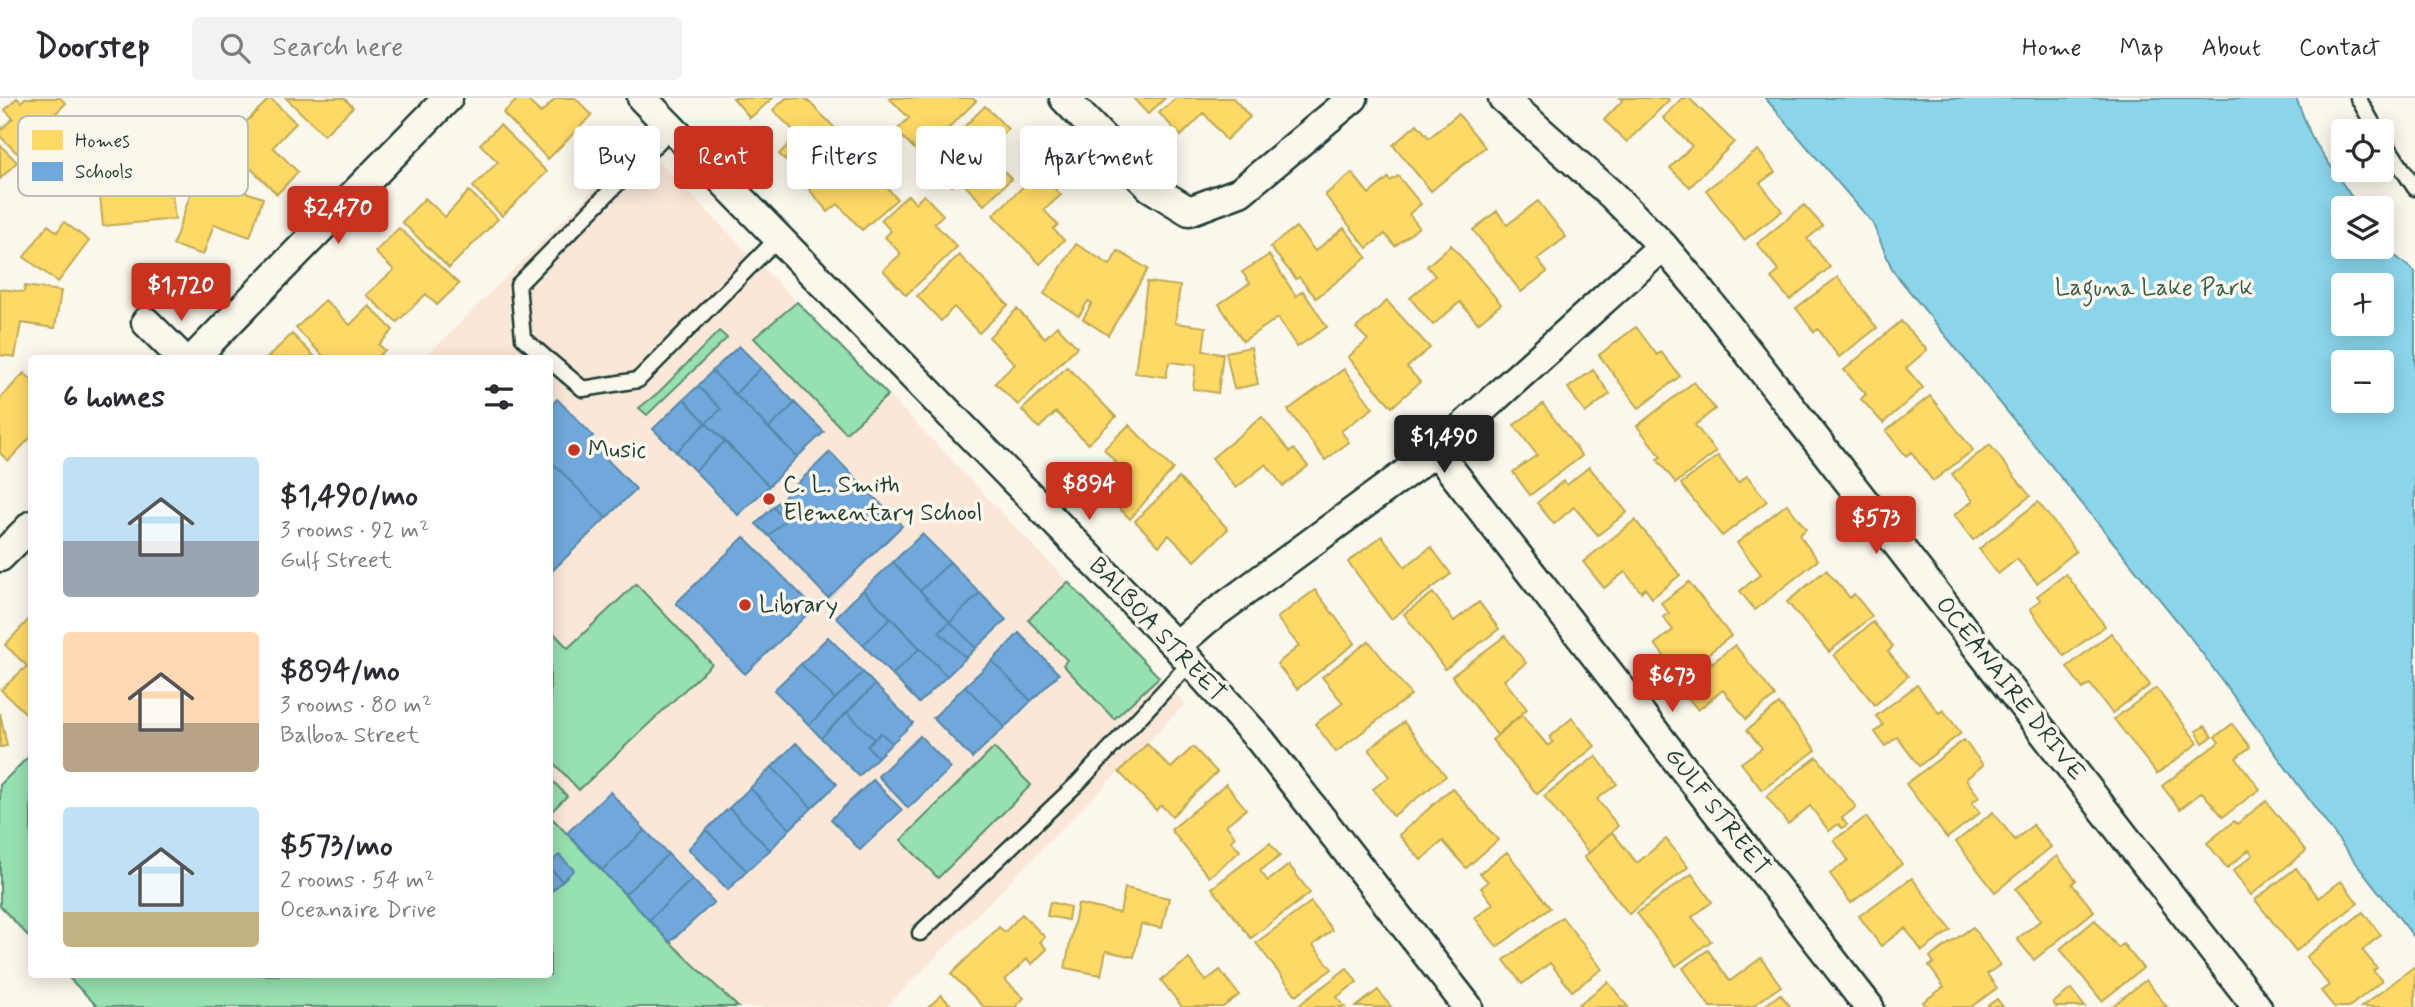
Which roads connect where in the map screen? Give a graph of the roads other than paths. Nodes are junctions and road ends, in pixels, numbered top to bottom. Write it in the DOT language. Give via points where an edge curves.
graph roads {
  1 [pos="448,98"];
  2 [pos="642,98"];
  3 [pos="1064,98"];
  4 [pos="1353,98"];
  5 [pos="1503,98"];
  6 [pos="2358,98"];
  7 [pos="2370,119"];
  8 [pos="671,128"];
  9 [pos="2394,156"];
  10 [pos="2415,188"];
  11 [pos="778,238"];
  12 [pos="1663,246"];
  13 [pos="145,322"];
  14 [pos="179,355"];
  15 [pos="197,355"];
  16 [pos="542,355"];
  17 [pos="553,364"];
  18 [pos="1436,451"];
  19 [pos="28,529"];
  20 [pos="0,557"];
  21 [pos="1183,655"];
  22 [pos="920,933"];
  23 [pos="1468,1007"];
  24 [pos="1869,1007"];
  25 [pos="2257,1007"];
  1 -- 15 [label="street"];
  2 -- 8 [label="street, BALBOA STREET"];
  3 -- 4 [label="street" via="1150,187 1189,211 1240,192"];
  5 -- 12 [label="street, OCEANAIRE DRIVE"];
  6 -- 7 [label="lane"];
  8 -- 11 [label="street, BALBOA STREET"];
  8 -- 16 [label="lane" via="518,285 523,338"];
  9 -- 10 [label="lane"];
  11 -- 17 [label="lane" via="638,380 583,389"];
  11 -- 21 [label="street, BALBOA STREET"];
  12 -- 18 [label="street"];
  12 -- 25 [label="street, OCEANAIRE DRIVE"];
  13 -- 14 [label="street"];
  18 -- 21 [label="street" via="1206,620"];
  18 -- 24 [label="street, GULF STREET"];
  19 -- 20 [label="street"];
  21 -- 22 [label="lane" via="1079,782"];
  21 -- 23 [label="street, BALBOA STREET" via="1261,741"];
}
